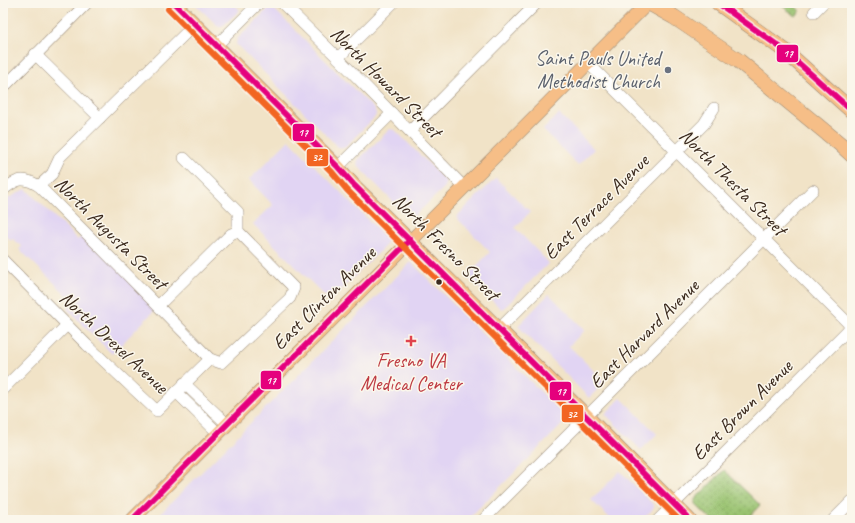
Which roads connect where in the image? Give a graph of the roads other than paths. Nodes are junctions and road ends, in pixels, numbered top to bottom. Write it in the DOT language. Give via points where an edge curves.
graph roads {
  1 [pos="87,3"];
  2 [pos="174,3"];
  3 [pos="259,3"];
  4 [pos="282,3"];
  5 [pos="394,3"];
  6 [pos="537,3"];
  7 [pos="648,3"];
  8 [pos="718,3"];
  9 [pos="823,3"];
  10 [pos="814,12"];
  11 [pos="195,24"];
  12 [pos="217,45"];
  13 [pos="35,54"];
  14 [pos="338,58"];
  15 [pos="588,62"];
  16 [pos="3,88"];
  17 [pos="714,108"];
  18 [pos="852,111"];
  19 [pos="392,113"];
  20 [pos="100,118"];
  21 [pos="410,131"];
  22 [pos="677,151"];
  23 [pos="852,156"];
  24 [pos="184,158"];
  25 [pos="338,167"];
  26 [pos="39,186"];
  27 [pos="464,187"];
  28 [pos="3,190"];
  29 [pos="813,190"];
  30 [pos="238,231"];
  31 [pos="764,239"];
  32 [pos="410,240"];
  33 [pos="3,262"];
  34 [pos="158,306"];
  35 [pos="67,325"];
  36 [pos="852,326"];
  37 [pos="500,328"];
  38 [pos="210,359"];
  39 [pos="184,383"];
  40 [pos="3,389"];
  41 [pos="176,392"];
  42 [pos="587,416"];
  43 [pos="223,429"];
  44 [pos="852,501"];
  45 [pos="674,504"];
  46 [pos="132,520"];
  47 [pos="483,520"];
  48 [pos="658,520"];
  49 [pos="690,520"];
  50 [pos="833,520"];
  1 -- 13 [label="street"];
  2 -- 11 [label="main road, North Fresno Street"];
  3 -- 12 [label="street"];
  4 -- 14 [label="street, North Howard Street"];
  5 -- 14 [label="street"];
  6 -- 21 [label="street"];
  7 -- 15 [label="main road, East Clinton Avenue"];
  7 -- 23 [label="highway" via="674,17 740,61"];
  8 -- 18 [label="highway" via="784,50"];
  9 -- 10 [label="street"];
  11 -- 12 [label="main road, North Fresno Street"];
  11 -- 20 [label="street, North Augusta Street"];
  12 -- 25 [label="main road, North Fresno Street"];
  13 -- 16 [label="street"];
  13 -- 20 [label="street"];
  14 -- 19 [label="street, North Howard Street"];
  15 -- 22 [label="street, North Thesta Street"];
  15 -- 27 [label="main road, East Clinton Avenue"];
  17 -- 22 [label="street, East Terrace Avenue" via="704,124"];
  19 -- 21 [label="street, North Howard Street"];
  19 -- 25 [label="street"];
  20 -- 26 [label="street, North Augusta Street" via="60,157 52,174"];
  21 -- 27 [label="street, North Howard Street"];
  22 -- 31 [label="street, North Thesta Street"];
  22 -- 37 [label="street, East Terrace Avenue"];
  24 -- 30 [label="street" via="238,212"];
  25 -- 32 [label="main road, North Fresno Street"];
  26 -- 28 [label="street" via="29,180 16,180"];
  26 -- 34 [label="street, North Augusta Street"];
  27 -- 32 [label="main road, East Clinton Avenue"];
  29 -- 31 [label="street, East Harvard Avenue"];
  30 -- 34 [label="street" via="231,234"];
  30 -- 38 [label="street" via="294,288 290,298 221,363"];
  31 -- 36 [label="street, North Thesta Street"];
  31 -- 42 [label="street, East Harvard Avenue"];
  32 -- 37 [label="main road, North Fresno Street"];
  32 -- 43 [label="main road, East Clinton Avenue"];
  33 -- 35 [label="street, North Drexel Avenue"];
  34 -- 38 [label="street, North Augusta Street"];
  35 -- 40 [label="street"];
  35 -- 41 [label="street, North Drexel Avenue" via="157,411"];
  36 -- 45 [label="street, East Brown Avenue"];
  37 -- 42 [label="main road, North Fresno Street"];
  38 -- 39 [label="street"];
  39 -- 41 [label="street"];
  39 -- 43 [label="street"];
  41 -- 43 [label="street, North Drexel Avenue"];
  42 -- 45 [label="main road, North Fresno Street"];
  42 -- 47 [label="street, East Harvard Avenue"];
  43 -- 46 [label="main road, East Clinton Avenue"];
  44 -- 50 [label="street"];
  45 -- 48 [label="street, East Brown Avenue"];
  45 -- 49 [label="main road, North Fresno Street"];
}
